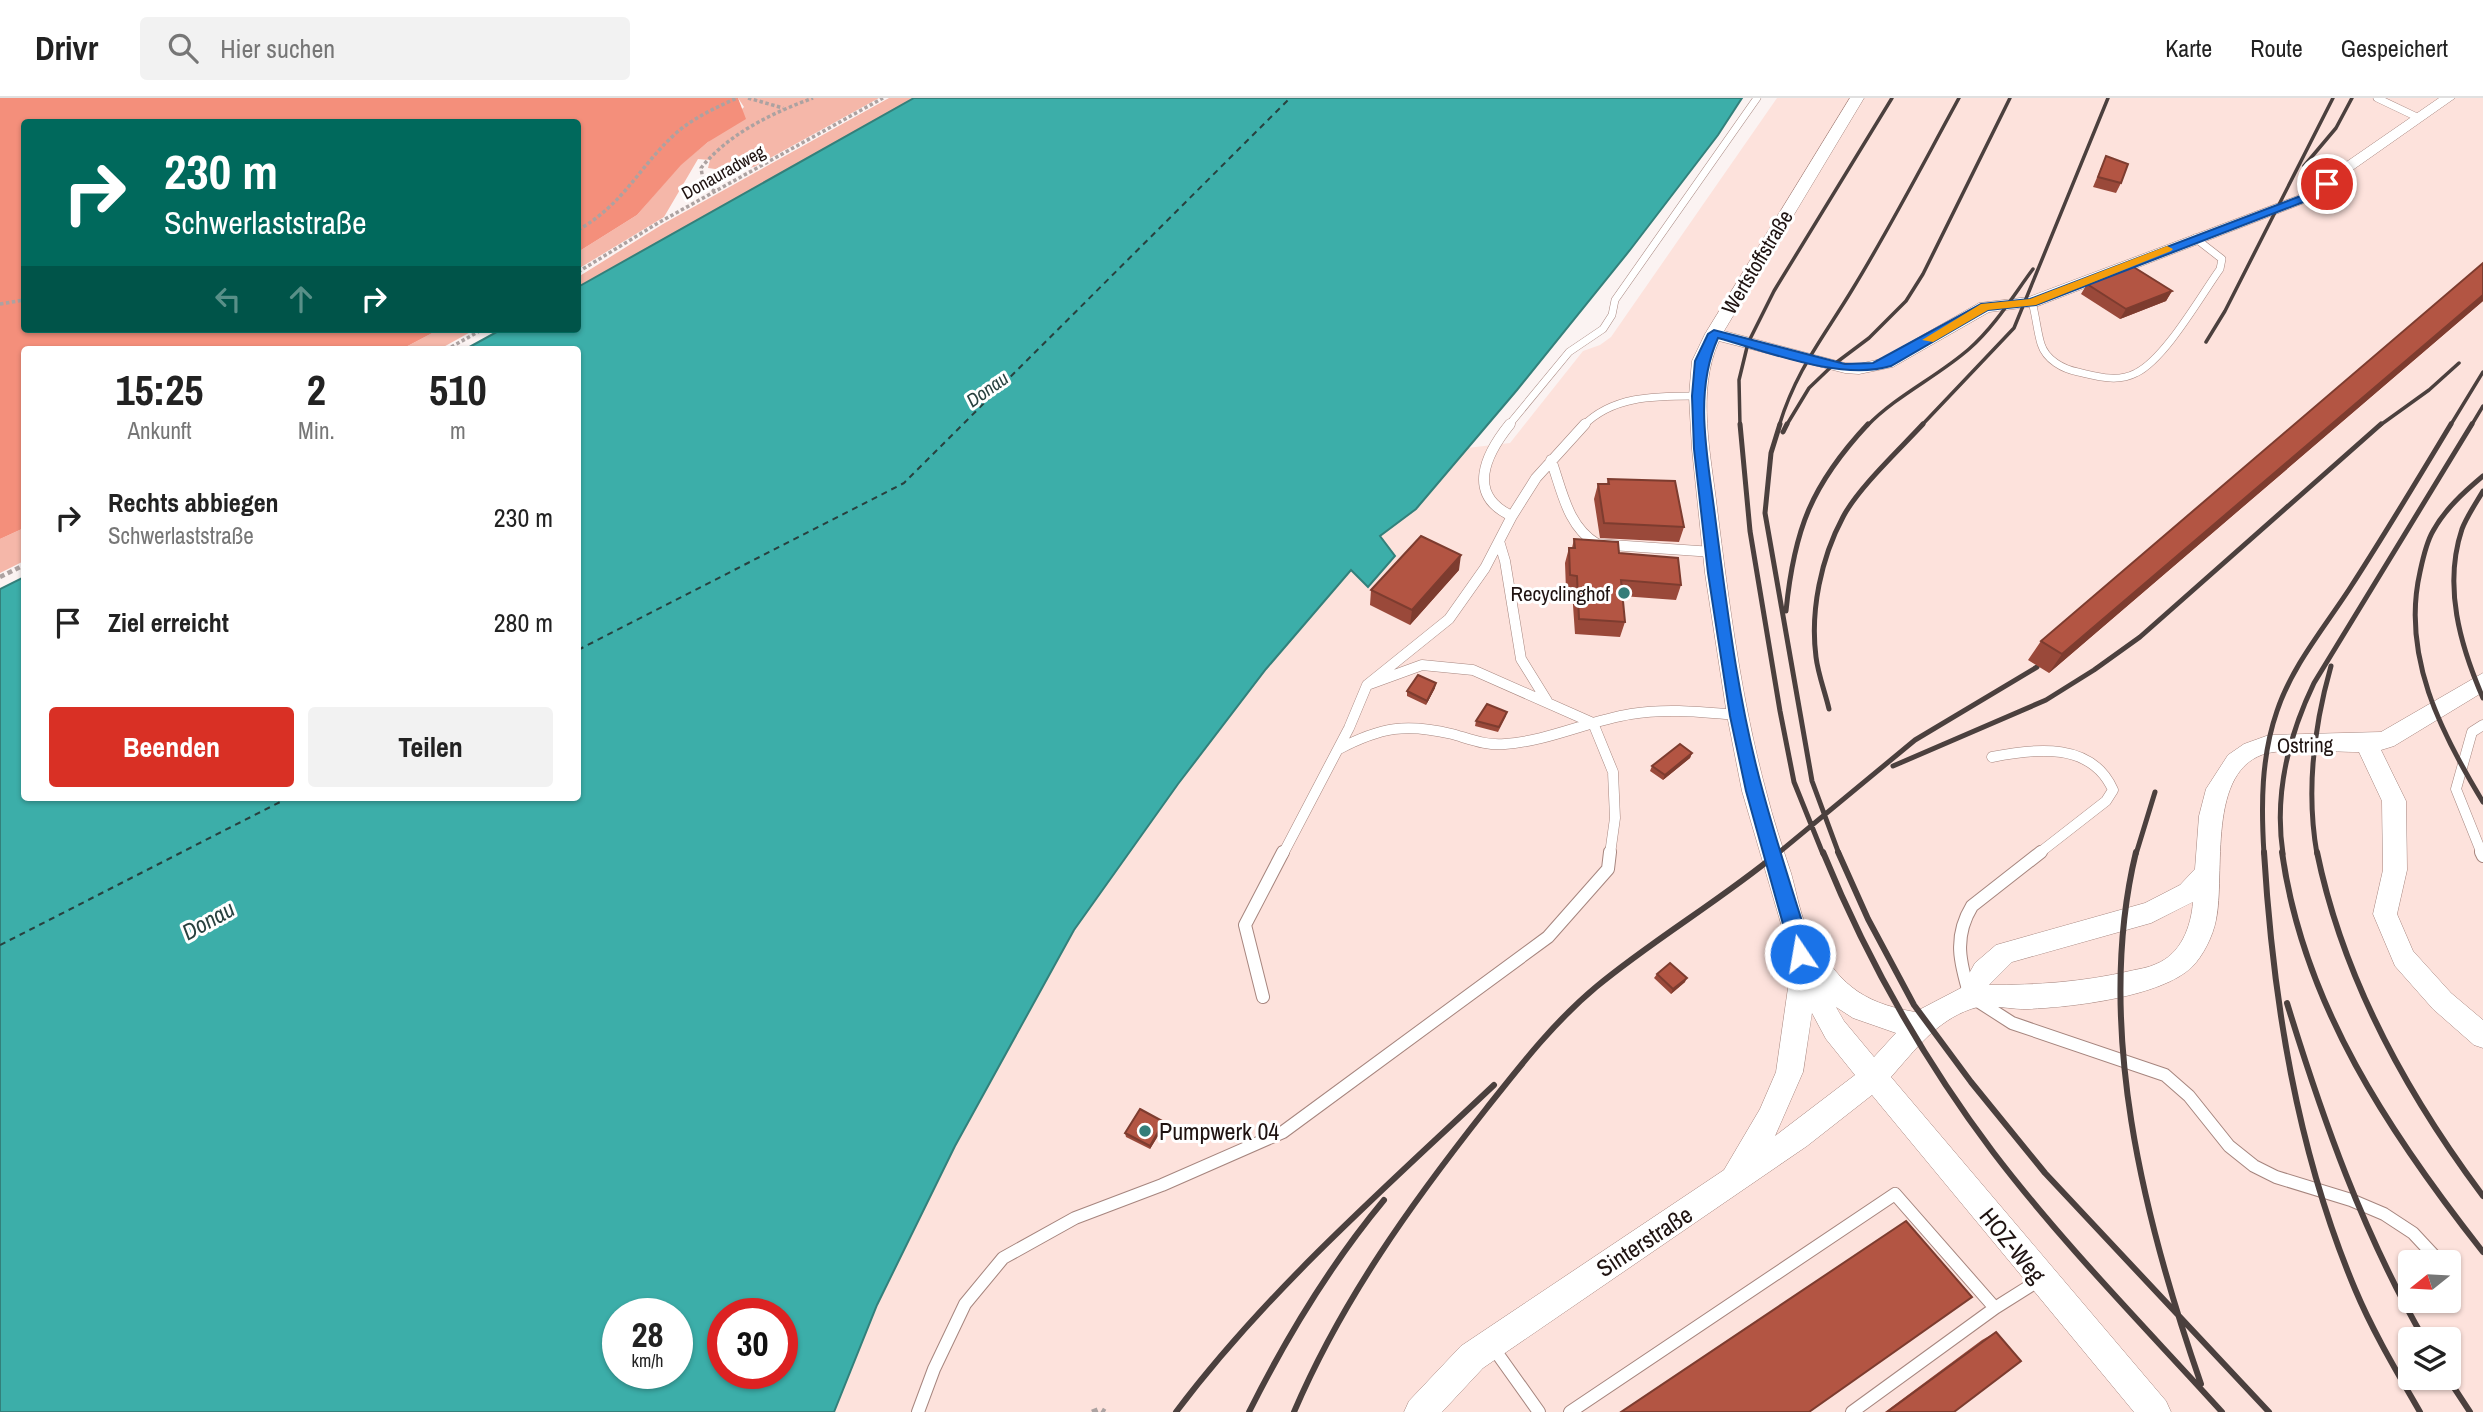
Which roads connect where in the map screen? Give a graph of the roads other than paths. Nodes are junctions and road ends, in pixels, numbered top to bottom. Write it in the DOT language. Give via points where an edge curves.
graph roads {
  1 [pos="1757,98"];
  2 [pos="1857,98"];
  3 [pos="2377,98"];
  4 [pos="2448,98"];
  5 [pos="2419,118"];
  6 [pos="2195,238"];
  7 [pos="2032,302"];
  8 [pos="1714,334"];
  9 [pos="1698,396"];
  10 [pos="1551,460"];
  11 [pos="1512,516"];
  12 [pos="1499,541"];
  13 [pos="1713,552"];
  14 [pos="2483,681"];
  15 [pos="1367,685"];
  16 [pos="1547,701"];
  17 [pos="1738,716"];
  18 [pos="1593,723"];
  19 [pos="2483,725"];
  20 [pos="2366,743"];
  21 [pos="1338,750"];
  22 [pos="1992,757"];
  23 [pos="2483,856"];
  24 [pos="2205,875"];
  25 [pos="1797,934"];
  26 [pos="1802,974"];
  27 [pos="1970,996"];
  28 [pos="1264,997"];
  29 [pos="1919,1025"];
  30 [pos="2483,1036"];
  31 [pos="1875,1076"];
  32 [pos="1732,1183"];
  33 [pos="2429,1250"];
  34 [pos="2041,1279"];
  35 [pos="1995,1308"];
  36 [pos="1490,1344"];
  37 [pos="918,1412"];
  38 [pos="1420,1412"];
  39 [pos="1539,1412"];
  40 [pos="1570,1412"];
  41 [pos="1852,1412"];
  42 [pos="2155,1412"];
  1 -- 11 [label="lane" via="1615,300 1603,329 1569,352 1493,445 1484,490 1499,510"];
  2 -- 8 [label="street, Wertstoffstraße"];
  3 -- 5 [label="lane"];
  4 -- 5 [label="street"];
  5 -- 6 [label="street" via="2302,199"];
  6 -- 7 [label="street"];
  6 -- 7 [label="lane" via="2222,259 2220,269 2158,356 2135,374 2108,379 2065,369 2041,345"];
  7 -- 8 [label="street" via="1985,307 1887,363 1859,369"];
  8 -- 9 [label="street, Wertstoffstraße" via="1701,361"];
  9 -- 10 [label="lane" via="1627,400 1594,415"];
  9 -- 13 [label="street, Wertstoffstraße"];
  10 -- 11 [label="lane"];
  10 -- 13 [label="lane" via="1576,526 1586,540"];
  11 -- 12 [label="lane"];
  12 -- 15 [label="lane" via="1449,619"];
  12 -- 16 [label="lane" via="1521,659"];
  13 -- 17 [label="street, Wertstoffstraße"];
  14 -- 20 [label="street, Ostring" via="2406,730"];
  15 -- 16 [label="lane" via="1422,665 1460,668"];
  15 -- 21 [label="lane"];
  16 -- 18 [label="lane"];
  17 -- 18 [label="lane" via="1650,711"];
  17 -- 25 [label="street, Wertstoffstraße" via="1754,791"];
  18 -- 21 [label="lane" via="1507,744 1405,725 1369,733"];
  18 -- 37 [label="lane" via="1613,772 1615,818 1608,869 1548,937 1283,1132 1075,1218 1003,1258 965,1304"];
  19 -- 23 [label="lane" via="2472,732 2456,789"];
  20 -- 24 [label="street, Ostring" via="2269,744 2236,761 2224,775 2215,798"];
  20 -- 30 [label="street" via="2394,801 2395,870 2385,914 2403,958 2442,1001"];
  21 -- 28 [label="lane" via="1245,925"];
  22 -- 27 [label="lane" via="2045,751 2078,756 2110,776 2113,790 2106,802 1972,906 1957,936"];
  24 -- 27 [label="street" via="2189,892 2151,912 2005,953 1979,975"];
  24 -- 27 [label="street, Ostring" via="2204,920 2197,939 2184,958 2164,974 2101,989 2029,997"];
  25 -- 26 [label="street, Wertstoffstraße"];
  25 -- 29 [label="street" via="1837,994 1888,1020"];
  26 -- 31 [label="street, Wertstoffstraße" via="1835,1030"];
  26 -- 32 [label="street" via="1793,1056 1784,1086"];
  27 -- 29 [label="street"];
  27 -- 33 [label="lane" via="2012,1023 2165,1075 2180,1085 2231,1148 2253,1166 2384,1213 2406,1226"];
  29 -- 31 [label="street"];
  31 -- 32 [label="street, Sinterstraße"];
  31 -- 34 [label="street, HOZ-Weg"];
  32 -- 36 [label="street, Sinterstraße"];
  34 -- 35 [label="lane"];
  34 -- 42 [label="street, HOZ-Weg"];
  35 -- 40 [label="lane" via="1895,1194"];
  35 -- 41 [label="lane"];
  36 -- 38 [label="street, Sinterstraße"];
  36 -- 39 [label="lane"];
}
